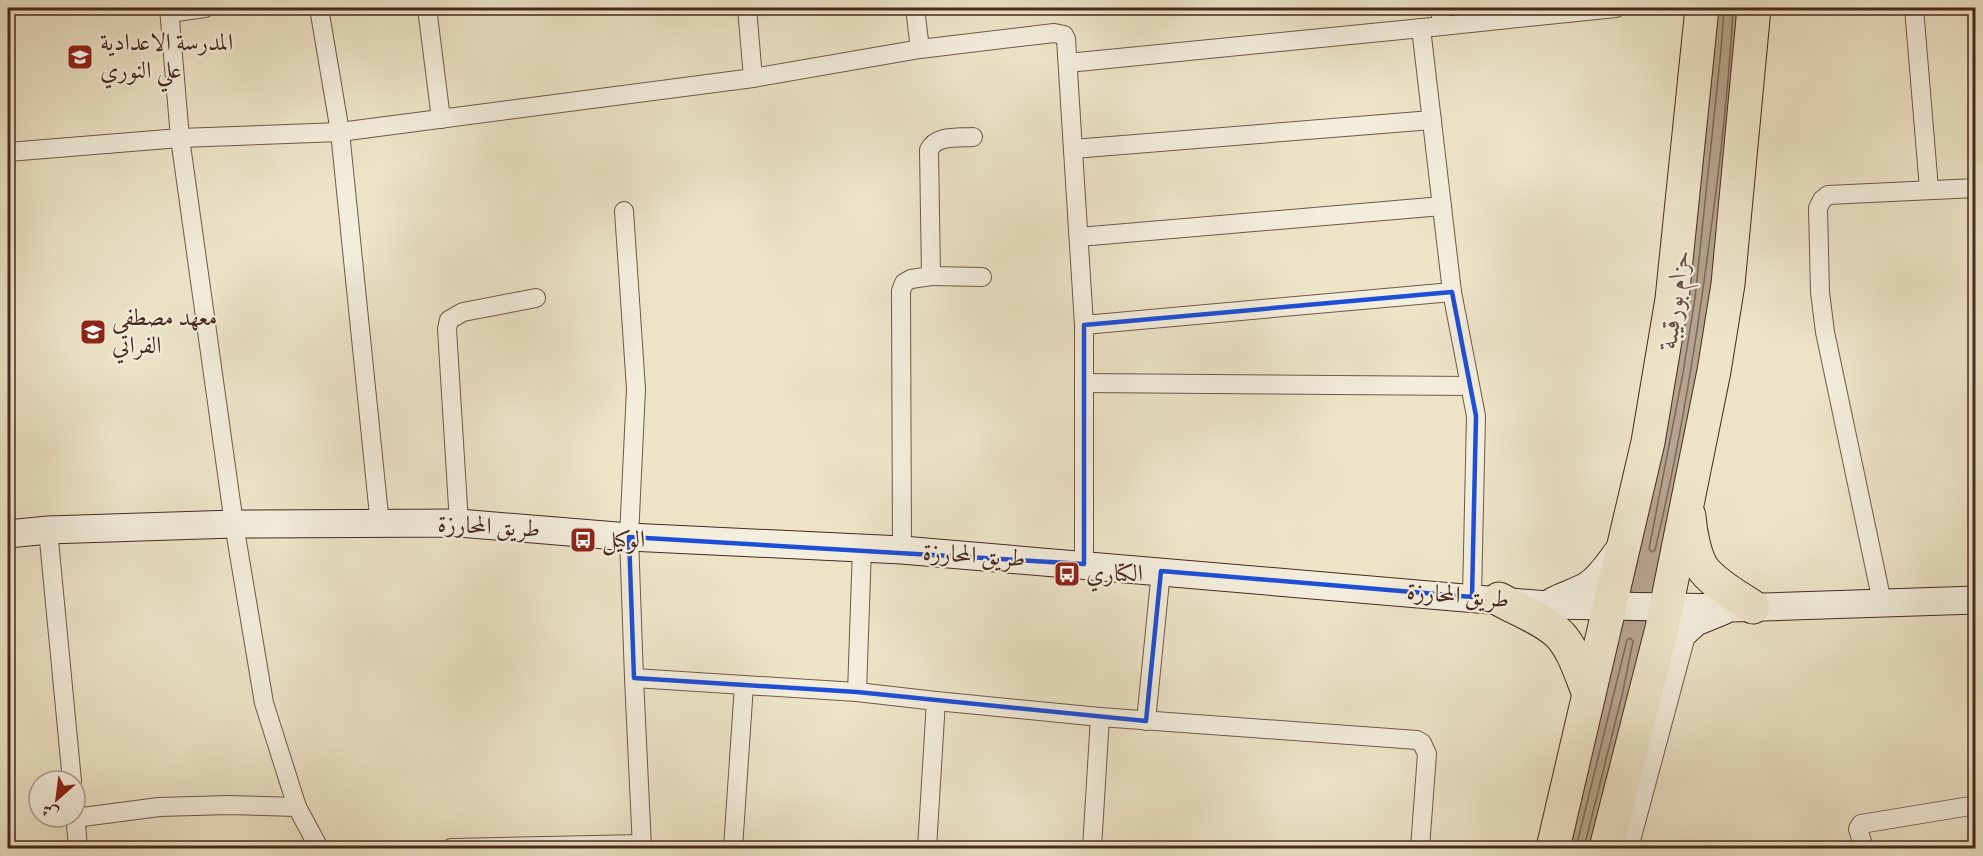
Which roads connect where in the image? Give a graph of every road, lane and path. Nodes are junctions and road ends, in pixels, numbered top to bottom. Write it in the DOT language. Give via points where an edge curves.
graph roads {
  1 [pos="205,8"];
  2 [pos="319,8"];
  3 [pos="428,8"];
  4 [pos="747,8"];
  5 [pos="915,8"];
  6 [pos="1616,8"];
  7 [pos="1702,8"];
  8 [pos="1754,8"];
  9 [pos="1914,8"];
  10 [pos="169,10"];
  11 [pos="1441,16"];
  12 [pos="1421,28"];
  13 [pos="920,50"];
  14 [pos="1068,63"];
  15 [pos="753,78"];
  16 [pos="441,119"];
  17 [pos="1432,120"];
  18 [pos="340,132"];
  19 [pos="973,137"];
  20 [pos="180,138"];
  21 [pos="1073,149"];
  22 [pos="8,152"];
  23 [pos="1976,188"];
  24 [pos="1929,189"];
  25 [pos="1442,206"];
  26 [pos="624,211"];
  27 [pos="1079,237"];
  28 [pos="931,276"];
  29 [pos="982,277"];
  30 [pos="1452,292"];
  31 [pos="536,297"];
  32 [pos="1083,324"];
  33 [pos="1084,383"];
  34 [pos="1469,386"];
  35 [pos="1688,507"];
  36 [pos="459,523"];
  37 [pos="234,524"];
  38 [pos="380,525"];
  39 [pos="48,530"];
  40 [pos="8,534"];
  41 [pos="629,537"];
  42 [pos="1625,543"];
  43 [pos="862,548"];
  44 [pos="902,550"];
  45 [pos="1084,564"];
  46 [pos="1161,571"];
  47 [pos="1486,598"];
  48 [pos="1976,600"];
  49 [pos="1882,602"];
  50 [pos="1547,605"];
  51 [pos="1615,605"];
  52 [pos="1742,608"];
  53 [pos="1671,615"];
  54 [pos="634,678"];
  55 [pos="744,685"];
  56 [pos="857,692"];
  57 [pos="1589,694"];
  58 [pos="936,701"];
  59 [pos="1100,717"];
  60 [pos="1146,721"];
  61 [pos="71,769"];
  62 [pos="1976,805"];
  63 [pos="297,807"];
  64 [pos="87,814"];
  65 [pos="76,829"];
  66 [pos="642,846"];
  67 [pos="78,849"];
  68 [pos="319,849"];
  69 [pos="451,849"];
  70 [pos="733,849"];
  71 [pos="927,849"];
  72 [pos="1092,849"];
  73 [pos="1420,849"];
  74 [pos="1553,849"];
  75 [pos="1606,849"];
  76 [pos="1629,849"];
  77 [pos="1864,849"];
  1 -- 10 [label="street"];
  2 -- 18 [label="street"];
  3 -- 16 [label="street"];
  4 -- 15 [label="street"];
  5 -- 13 [label="street"];
  6 -- 11 [label="street"];
  7 -- 42 [label="highway" via="1672,299 1648,442"];
  8 -- 35 [label="highway" via="1728,284"];
  9 -- 24 [label="street"];
  10 -- 20 [label="street"];
  11 -- 12 [label="street"];
  12 -- 14 [label="street"];
  12 -- 17 [label="street"];
  13 -- 14 [label="street" via="1060,33 1066,39"];
  13 -- 15 [label="street"];
  14 -- 21 [label="street"];
  15 -- 16 [label="street"];
  16 -- 18 [label="street"];
  17 -- 21 [label="street"];
  17 -- 25 [label="street"];
  18 -- 20 [label="street"];
  18 -- 38 [label="street"];
  19 -- 28 [label="street" via="939,140 929,150"];
  20 -- 22 [label="street"];
  20 -- 37 [label="street"];
  21 -- 27 [label="street"];
  23 -- 24 [label="street"];
  24 -- 49 [label="street" via="1828,195 1818,208 1823,322"];
  25 -- 27 [label="street"];
  25 -- 30 [label="street"];
  26 -- 41 [label="street" via="636,389"];
  27 -- 32 [label="street"];
  28 -- 29 [label="street"];
  28 -- 44 [label="street" via="911,279 901,291"];
  30 -- 32 [label="street"];
  30 -- 34 [label="street"];
  31 -- 36 [label="street" via="463,312 449,320"];
  32 -- 33 [label="street"];
  33 -- 34 [label="street"];
  33 -- 45 [label="street"];
  34 -- 47 [label="street" via="1476,416"];
  35 -- 52 [label="highway" via="1690,532 1702,568"];
  35 -- 53 [label="highway"];
  36 -- 38 [label="main road, طريق المحارزة"];
  36 -- 41 [label="main road, طريق المحارزة"];
  37 -- 38 [label="main road, طريق المحارزة"];
  37 -- 39 [label="main road, طريق المحارزة"];
  37 -- 63 [label="street" via="264,703"];
  39 -- 40 [label="main road, طريق المحارزة"];
  39 -- 61 [label="street"];
  41 -- 43 [label="main road, طريق المحارزة"];
  41 -- 54 [label="street"];
  42 -- 50 [label="main road" via="1587,586"];
  42 -- 51 [label="highway"];
  43 -- 44 [label="main road, طريق المحارزة"];
  43 -- 56 [label="street"];
  44 -- 45 [label="main road, طريق المحارزة"];
  45 -- 46 [label="main road, طريق المحارزة"];
  46 -- 47 [label="main road, طريق المحارزة"];
  46 -- 60 [label="street"];
  47 -- 50 [label="main road, طريق المحارزة"];
  47 -- 57 [label="highway" via="1545,624 1559,635 1568,646"];
  48 -- 49 [label="main road, طريق المحارزة"];
  49 -- 52 [label="main road, طريق المحارزة"];
  50 -- 51 [label="main road, طريق المحارزة"];
  51 -- 53 [label="main road, طريق المحارزة"];
  51 -- 57 [label="highway"];
  52 -- 53 [label="main road, طريق المحارزة"];
  53 -- 75 [label="highway" via="1654,660"];
  53 -- 76 [label="street"];
  54 -- 55 [label="street"];
  54 -- 66 [label="street"];
  55 -- 56 [label="street"];
  55 -- 70 [label="street"];
  56 -- 58 [label="street"];
  57 -- 74 [label="highway"];
  58 -- 59 [label="street"];
  58 -- 71 [label="street"];
  59 -- 60 [label="street"];
  59 -- 72 [label="street"];
  60 -- 73 [label="street" via="1417,740 1427,754"];
  62 -- 77 [label="street" via="1865,823 1858,829"];
  63 -- 64 [label="street" via="159,807"];
  63 -- 68 [label="street"];
  65 -- 67 [label="street"];
  66 -- 69 [label="street"];
}
